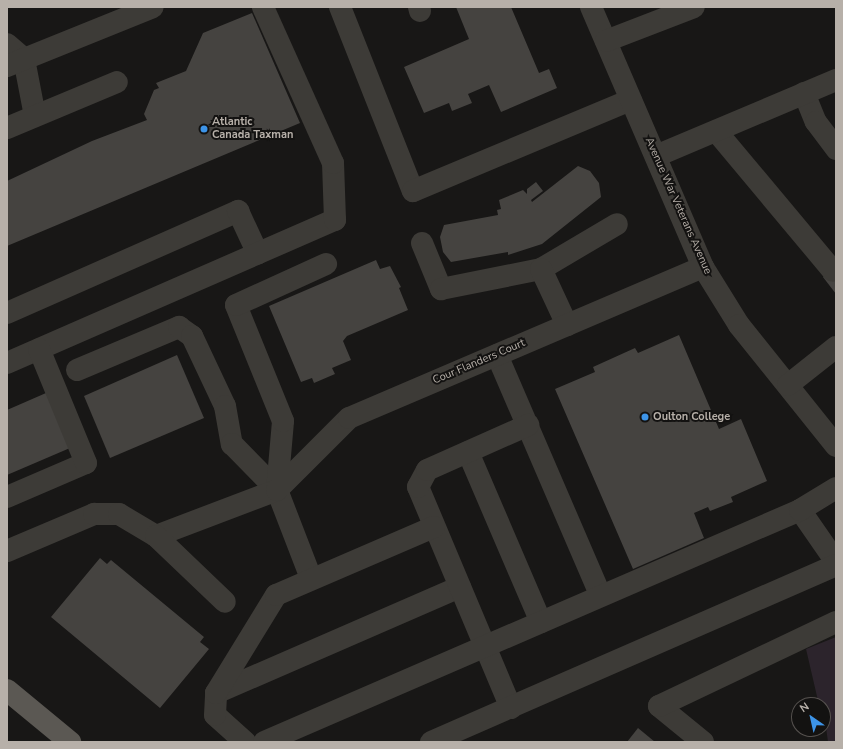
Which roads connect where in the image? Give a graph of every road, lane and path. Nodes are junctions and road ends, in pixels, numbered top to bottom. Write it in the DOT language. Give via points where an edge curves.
graph roads {
  1 [pos="153,7"];
  2 [pos="263,7"];
  3 [pos="340,7"];
  4 [pos="591,7"];
  5 [pos="694,7"];
  6 [pos="606,41"];
  7 [pos="7,44"];
  8 [pos="15,62"];
  9 [pos="836,80"];
  10 [pos="117,82"];
  11 [pos="804,94"];
  12 [pos="631,100"];
  13 [pos="35,116"];
  14 [pos="7,128"];
  15 [pos="716,130"];
  16 [pos="836,149"];
  17 [pos="656,156"];
  18 [pos="617,224"];
  19 [pos="422,243"];
  20 [pos="258,254"];
  21 [pos="326,264"];
  22 [pos="703,267"];
  23 [pos="541,269"];
  24 [pos="834,271"];
  25 [pos="7,313"];
  26 [pos="567,325"];
  27 [pos="836,347"];
  28 [pos="39,349"];
  29 [pos="497,355"];
  30 [pos="7,364"];
  31 [pos="77,370"];
  32 [pos="788,385"];
  33 [pos="528,425"];
  34 [pos="836,446"];
  35 [pos="468,452"];
  36 [pos="836,488"];
  37 [pos="277,490"];
  38 [pos="7,497"];
  39 [pos="800,510"];
  40 [pos="434,527"];
  41 [pos="156,536"];
  42 [pos="7,551"];
  43 [pos="836,564"];
  44 [pos="311,578"];
  45 [pos="460,587"];
  46 [pos="602,596"];
  47 [pos="225,602"];
  48 [pos="541,622"];
  49 [pos="836,622"];
  50 [pos="485,646"];
  51 [pos="7,690"];
  52 [pos="216,693"];
  53 [pos="511,708"];
  54 [pos="70,742"];
  55 [pos="245,742"];
  56 [pos="264,742"];
  57 [pos="431,742"];
  58 [pos="703,742"];
  1 -- 8 [label="street"];
  2 -- 20 [label="street" via="333,164 335,220"];
  3 -- 12 [label="street" via="413,191"];
  4 -- 6 [label="street, Avenue War Veterans Avenue"];
  5 -- 6 [label="street"];
  6 -- 12 [label="street, Avenue War Veterans Avenue"];
  7 -- 8 [label="street"];
  8 -- 13 [label="street"];
  9 -- 11 [label="street"];
  10 -- 13 [label="street"];
  11 -- 15 [label="street"];
  11 -- 16 [label="street" via="816,122"];
  12 -- 17 [label="street, Avenue War Veterans Avenue"];
  13 -- 14 [label="street"];
  15 -- 17 [label="street"];
  15 -- 24 [label="street"];
  17 -- 22 [label="street, Avenue War Veterans Avenue"];
  18 -- 23 [label="street"];
  19 -- 23 [label="street" via="441,289"];
  20 -- 25 [label="street" via="238,211"];
  20 -- 28 [label="street"];
  21 -- 37 [label="street" via="236,305 283,421"];
  22 -- 26 [label="street, Cour Flanders Court"];
  22 -- 32 [label="street, Avenue War Veterans Avenue" via="739,325"];
  23 -- 26 [label="street"];
  26 -- 29 [label="street, Cour Flanders Court"];
  27 -- 32 [label="street"];
  28 -- 30 [label="street"];
  28 -- 38 [label="street" via="86,463"];
  29 -- 33 [label="street"];
  29 -- 37 [label="street, Cour Flanders Court" via="349,418"];
  31 -- 37 [label="street" via="179,327 192,336 224,406 232,444"];
  32 -- 34 [label="street, Avenue War Veterans Avenue"];
  33 -- 35 [label="street"];
  33 -- 46 [label="street"];
  35 -- 40 [label="street" via="427,470 418,487"];
  35 -- 48 [label="street"];
  36 -- 39 [label="street"];
  37 -- 41 [label="street"];
  37 -- 44 [label="street"];
  39 -- 43 [label="street"];
  39 -- 46 [label="street"];
  40 -- 44 [label="street"];
  40 -- 45 [label="street"];
  41 -- 42 [label="street" via="119,514 94,514"];
  41 -- 47 [label="street"];
  43 -- 53 [label="street"];
  44 -- 52 [label="street" via="276,595"];
  45 -- 50 [label="street"];
  45 -- 52 [label="street"];
  46 -- 48 [label="street"];
  48 -- 50 [label="street"];
  49 -- 58 [label="street" via="659,706"];
  50 -- 53 [label="street"];
  50 -- 56 [label="street"];
  51 -- 54 [label="main road"];
  52 -- 55 [label="street" via="215,715"];
  53 -- 57 [label="street"];
}
